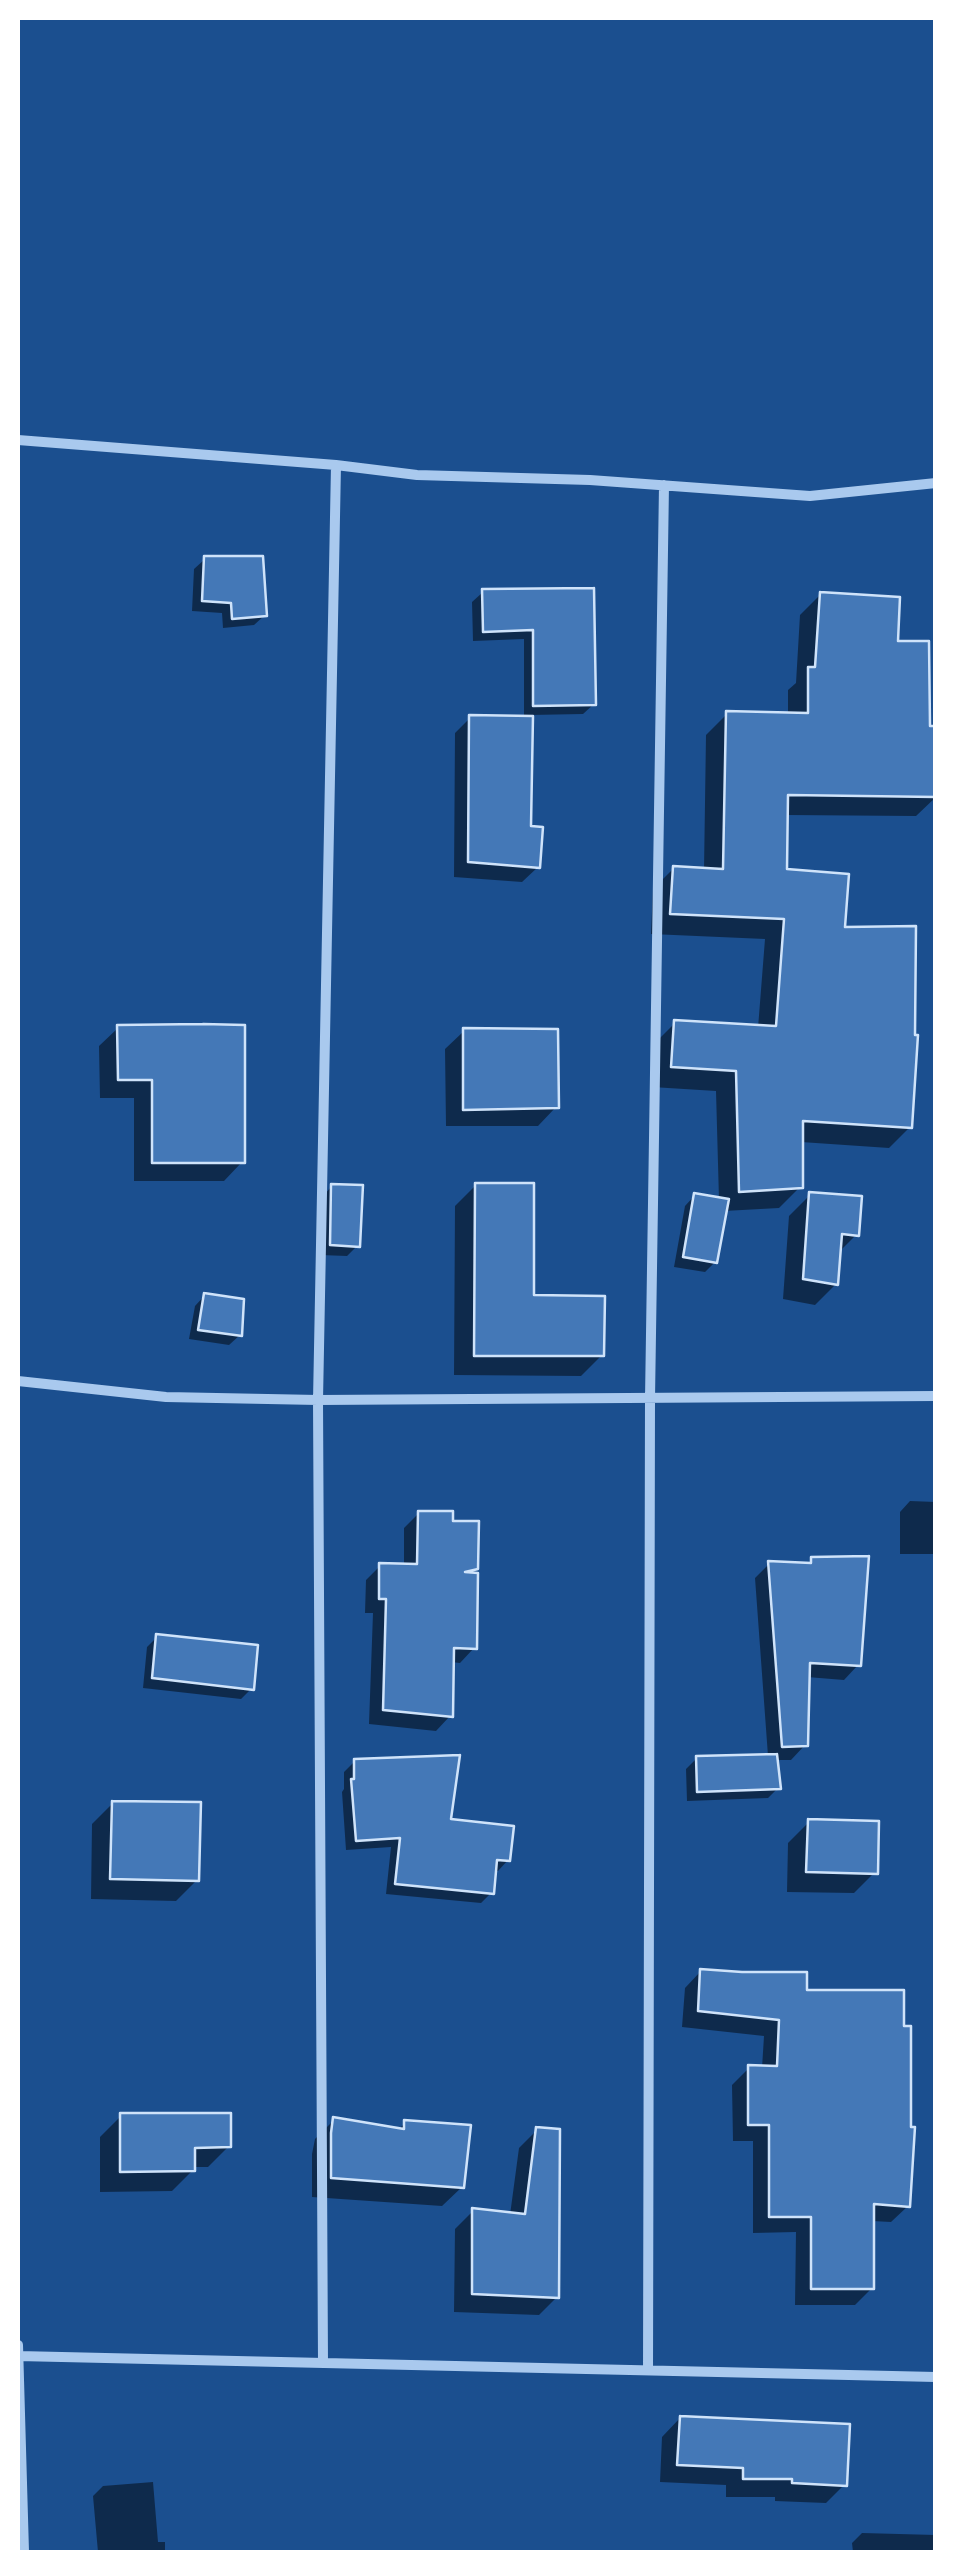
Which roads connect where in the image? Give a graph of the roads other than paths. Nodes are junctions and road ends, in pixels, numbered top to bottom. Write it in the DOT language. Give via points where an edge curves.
graph roads {
  1 [pos="18,440"];
  2 [pos="336,465"];
  3 [pos="936,483"];
  4 [pos="664,485"];
  5 [pos="18,1381"];
  6 [pos="936,1396"];
  7 [pos="650,1398"];
  8 [pos="318,1400"];
  9 [pos="18,2345"];
  10 [pos="18,2356"];
  11 [pos="323,2362"];
  12 [pos="648,2370"];
  13 [pos="936,2377"];
  14 [pos="24,2552"];
  1 -- 2 [label="street"];
  2 -- 4 [label="street" via="416,475"];
  2 -- 8 [label="street"];
  3 -- 4 [label="street" via="810,496"];
  4 -- 7 [label="street"];
  5 -- 8 [label="street" via="166,1397"];
  6 -- 7 [label="street"];
  7 -- 8 [label="street"];
  7 -- 12 [label="street"];
  8 -- 11 [label="street"];
  9 -- 10 [label="street"];
  10 -- 11 [label="street"];
  10 -- 14 [label="street"];
  11 -- 12 [label="street"];
  12 -- 13 [label="street"];
}
